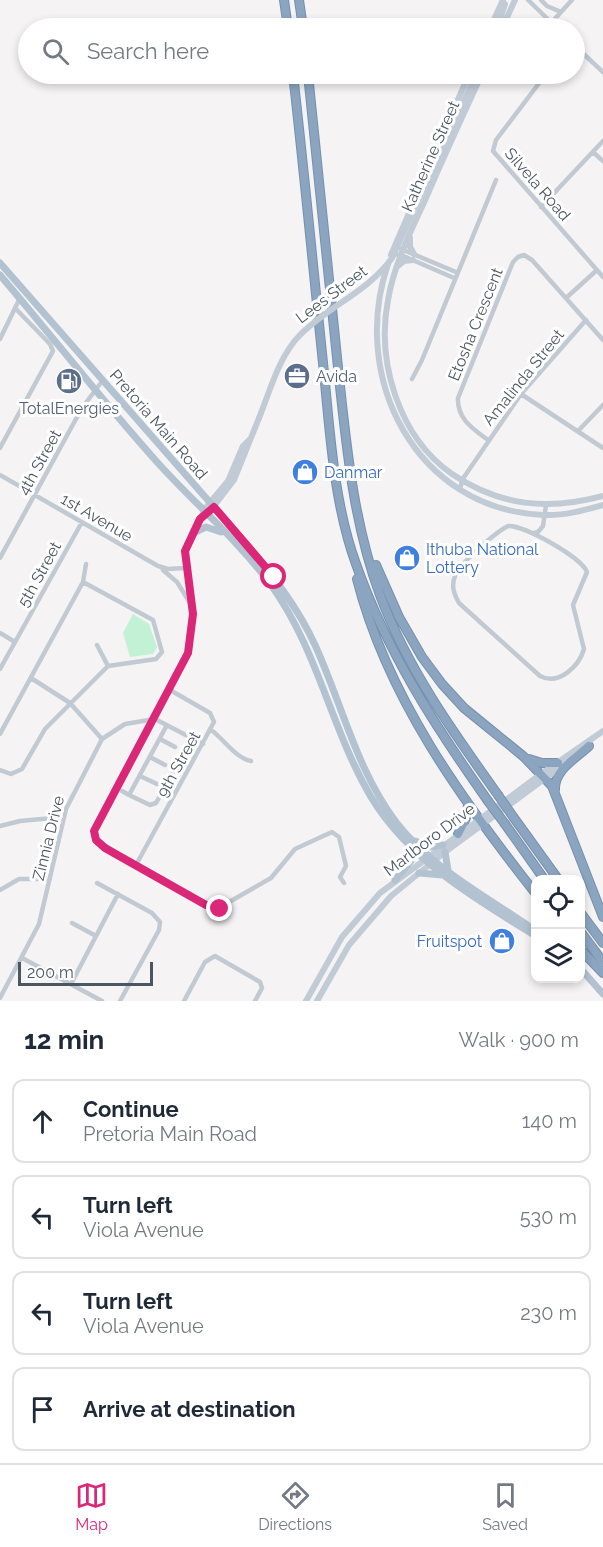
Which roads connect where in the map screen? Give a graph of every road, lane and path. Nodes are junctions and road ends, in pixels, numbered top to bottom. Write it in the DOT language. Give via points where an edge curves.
graph roads {
  1 [pos="284,0"];
  2 [pos="299,0"];
  3 [pos="505,0"];
  4 [pos="514,0"];
  5 [pos="528,0"];
  6 [pos="541,0"];
  7 [pos="572,0"];
  8 [pos="561,12"];
  9 [pos="287,18"];
  10 [pos="302,18"];
  11 [pos="495,18"];
  12 [pos="500,18"];
  13 [pos="506,18"];
  14 [pos="546,18"];
  15 [pos="556,18"];
  16 [pos="585,55"];
  17 [pos="603,72"];
  18 [pos="294,84"];
  19 [pos="309,84"];
  20 [pos="465,84"];
  21 [pos="472,84"];
  22 [pos="477,84"];
  23 [pos="539,84"];
  24 [pos="603,141"];
  25 [pos="593,152"];
  26 [pos="603,161"];
  27 [pos="496,180"];
  28 [pos="541,207"];
  29 [pos="412,229"];
  30 [pos="392,251"];
  31 [pos="402,252"];
  32 [pos="414,257"];
  33 [pos="0,263"];
  34 [pos="397,268"];
  35 [pos="597,270"];
  36 [pos="456,272"];
  37 [pos="0,275"];
  38 [pos="603,277"];
  39 [pos="454,278"];
  40 [pos="20,298"];
  41 [pos="566,298"];
  42 [pos="15,308"];
  43 [pos="586,320"];
  44 [pos="0,339"];
  45 [pos="603,340"];
  46 [pos="412,379"];
  47 [pos="103,380"];
  48 [pos="95,389"];
  49 [pos="521,394"];
  50 [pos="603,405"];
  51 [pos="579,432"];
  52 [pos="488,440"];
  53 [pos="0,448"];
  54 [pos="603,448"];
  55 [pos="0,475"];
  56 [pos="462,480"];
  57 [pos="460,490"];
  58 [pos="34,495"];
  59 [pos="603,496"];
  60 [pos="212,505"];
  61 [pos="546,505"];
  62 [pos="603,505"];
  63 [pos="204,515"];
  64 [pos="545,515"];
  65 [pos="82,522"];
  66 [pos="543,526"];
  67 [pos="531,532"];
  68 [pos="193,533"];
  69 [pos="225,534"];
  70 [pos="365,543"];
  71 [pos="551,543"];
  72 [pos="0,558"];
  73 [pos="356,563"];
  74 [pos="86,564"];
  75 [pos="158,566"];
  76 [pos="185,568"];
  77 [pos="83,582"];
  78 [pos="192,608"];
  79 [pos="0,633"];
  80 [pos="15,642"];
  81 [pos="97,645"];
  82 [pos="108,666"];
  83 [pos="0,669"];
  84 [pos="31,678"];
  85 [pos="170,690"];
  86 [pos="70,703"];
  87 [pos="155,719"];
  88 [pos="167,725"];
  89 [pos="210,729"];
  90 [pos="603,731"];
  91 [pos="0,734"];
  92 [pos="603,736"];
  93 [pos="192,738"];
  94 [pos="102,739"];
  95 [pos="160,739"];
  96 [pos="203,744"];
  97 [pos="589,746"];
  98 [pos="175,747"];
  99 [pos="523,756"];
  100 [pos="150,757"];
  101 [pos="251,761"];
  102 [pos="558,763"];
  103 [pos="165,765"];
  104 [pos="0,770"];
  105 [pos="140,776"];
  106 [pos="543,776"];
  107 [pos="157,784"];
  108 [pos="123,791"];
  109 [pos="555,793"];
  110 [pos="129,795"];
  111 [pos="468,805"];
  112 [pos="63,818"];
  113 [pos="481,821"];
  114 [pos="0,826"];
  115 [pos="458,834"];
  116 [pos="410,838"];
  117 [pos="410,847"];
  118 [pos="444,848"];
  119 [pos="430,859"];
  120 [pos="136,865"];
  121 [pos="419,873"];
  122 [pos="448,874"];
  123 [pos="541,875"];
  124 [pos="555,875"];
  125 [pos="50,879"];
  126 [pos="395,880"];
  127 [pos="97,883"];
  128 [pos="344,883"];
  129 [pos="531,887"];
  130 [pos="0,890"];
  131 [pos="118,894"];
  132 [pos="603,917"];
  133 [pos="585,919"];
  134 [pos="72,924"];
  135 [pos="533,929"];
  136 [pos="531,933"];
  137 [pos="96,936"];
  138 [pos="585,938"];
  139 [pos="603,944"];
  140 [pos="585,954"];
  141 [pos="22,958"];
  142 [pos="603,962"];
  143 [pos="603,973"];
  144 [pos="585,974"];
  145 [pos="71,984"];
  146 [pos="603,994"];
  147 [pos="0,998"];
  148 [pos="102,1001"];
  149 [pos="120,1001"];
  150 [pos="184,1001"];
  151 [pos="255,1001"];
  152 [pos="306,1001"];
  153 [pos="317,1001"];
  1 -- 9 [label="highway"];
  2 -- 10 [label="highway"];
  3 -- 11 [label="main road"];
  3 -- 12 [label="main road"];
  4 -- 13 [label="main road"];
  5 -- 14 [label="street"];
  6 -- 8 [label="street"];
  7 -- 8 [label="street"];
  8 -- 15 [label="street"];
  16 -- 17 [label="street"];
  18 -- 73 [label="highway" via="333,456"];
  19 -- 70 [label="highway" via="348,461"];
  20 -- 30 [label="main road, Katherine Street"];
  21 -- 60 [label="main road, Lees Street, bridge" via="392,258 370,282 294,340 237,475"];
  22 -- 29 [label="main road, Katherine Street"];
  23 -- 28 [label="street, Silvela Road" via="493,147"];
  24 -- 25 [label="street"];
  25 -- 26 [label="street"];
  25 -- 28 [label="street"];
  27 -- 36 [label="street"];
  28 -- 35 [label="street, Silvela Road"];
  29 -- 31 [label="main road, Katherine Street"];
  29 -- 32 [label="main road" via="409,244"];
  30 -- 31 [label="street"];
  30 -- 57 [label="main road, Katherine Street" via="376,325 382,374 409,441 427,465"];
  31 -- 32 [label="street"];
  31 -- 34 [label="main road, Katherine Street"];
  32 -- 34 [label="main road"];
  32 -- 36 [label="street"];
  32 -- 39 [label="street"];
  33 -- 47 [label="main road, Pretoria Main Road" via="21,282"];
  34 -- 56 [label="main road, Katherine Street" via="385,319 386,353 395,396 423,446"];
  35 -- 38 [label="street, Silvela Road"];
  35 -- 41 [label="street"];
  36 -- 39 [label="street"];
  37 -- 40 [label="main road, Pretoria Main Road"];
  39 -- 46 [label="street"];
  40 -- 42 [label="street"];
  40 -- 48 [label="main road, Pretoria Main Road"];
  41 -- 43 [label="street, Etosha Crescent"];
  41 -- 52 [label="street, Etosha Crescent" via="529,257 521,255 515,260 458,398 464,419"];
  42 -- 44 [label="street"];
  42 -- 53 [label="street" via="53,351"];
  43 -- 45 [label="street, Etosha Crescent"];
  43 -- 49 [label="street, Amalinda Street"];
  47 -- 48 [label="street, 4th Street"];
  47 -- 60 [label="main road, Pretoria Main Road"];
  48 -- 58 [label="street, 4th Street"];
  48 -- 63 [label="main road, Pretoria Main Road"];
  49 -- 51 [label="street"];
  49 -- 52 [label="street, Amalinda Street"];
  50 -- 51 [label="street"];
  51 -- 54 [label="street"];
  52 -- 56 [label="street, Amalinda Street"];
  55 -- 58 [label="street, 1st Avenue"];
  56 -- 57 [label="street"];
  56 -- 61 [label="main road, Katherine Street" via="499,498"];
  57 -- 64 [label="main road, Katherine Street" via="491,505"];
  58 -- 65 [label="street, 1st Avenue"];
  58 -- 72 [label="street, 4th Street"];
  59 -- 61 [label="main road, Katherine Street"];
  60 -- 63 [label="main road, Lees Street"];
  60 -- 116 [label="main road, Pretoria Main Road" via="296,609 321,660 365,772"];
  61 -- 64 [label="street"];
  62 -- 64 [label="main road, Katherine Street"];
  63 -- 68 [label="street"];
  63 -- 69 [label="main road, Pretoria Main Road"];
  64 -- 66 [label="street"];
  65 -- 75 [label="street, 1st Avenue"];
  65 -- 80 [label="street, 5th Street"];
  66 -- 67 [label="street" via="538,532"];
  66 -- 71 [label="street"];
  67 -- 71 [label="street"];
  67 -- 71 [label="street" via="513,526 501,530 460,568 453,589 459,603 548,679 565,675 583,652 584,641 573,605 586,572 582,564"];
  68 -- 69 [label="main road" via="206,527"];
  68 -- 76 [label="street" via="185,551"];
  69 -- 117 [label="main road, Pretoria Main Road" via="267,579 289,612 311,654 361,777 379,809"];
  70 -- 99 [label="highway" via="399,617 436,676 475,718"];
  70 -- 124 [label="highway, bridge" via="380,595 399,640 440,711"];
  73 -- 111 [label="highway" via="365,606 392,674"];
  73 -- 123 [label="highway, bridge" via="399,665 438,729"];
  74 -- 77 [label="street"];
  75 -- 76 [label="street, 1st Avenue"];
  75 -- 78 [label="street" via="177,582"];
  76 -- 78 [label="street"];
  77 -- 82 [label="street" via="150,618 160,640 162,652 156,659"];
  77 -- 84 [label="street"];
  78 -- 85 [label="street" via="188,653"];
  79 -- 80 [label="street"];
  80 -- 83 [label="street, 5th Street"];
  81 -- 82 [label="street"];
  82 -- 86 [label="street"];
  84 -- 86 [label="street"];
  84 -- 91 [label="street"];
  85 -- 87 [label="street"];
  85 -- 89 [label="street, 9th Street" via="210,713 214,722"];
  86 -- 94 [label="street"];
  86 -- 104 [label="street" via="45,729 20,771 11,774"];
  87 -- 88 [label="street"];
  87 -- 94 [label="street, Zinnia Drive" via="125,724"];
  87 -- 120 [label="street" via="94,831 102,846"];
  88 -- 93 [label="street"];
  88 -- 95 [label="street"];
  89 -- 96 [label="street, 9th Street"];
  89 -- 101 [label="street" via="238,756"];
  90 -- 102 [label="main road, Marlboro Drive"];
  92 -- 97 [label="main road, Marlboro Drive"];
  93 -- 96 [label="street"];
  93 -- 110 [label="street" via="156,804"];
  94 -- 112 [label="street, Zinnia Drive" via="72,792"];
  95 -- 98 [label="street"];
  95 -- 100 [label="street"];
  96 -- 120 [label="street, 9th Street"];
  97 -- 106 [label="main road, Marlboro Drive"];
  97 -- 109 [label="highway" via="560,772 555,780"];
  99 -- 102 [label="highway" via="542,763"];
  99 -- 106 [label="highway"];
  100 -- 103 [label="street"];
  100 -- 105 [label="street"];
  102 -- 106 [label="main road, Marlboro Drive"];
  105 -- 107 [label="street"];
  105 -- 110 [label="street"];
  106 -- 109 [label="highway"];
  106 -- 113 [label="main road, Marlboro Drive"];
  108 -- 110 [label="street"];
  109 -- 132 [label="highway"];
  111 -- 113 [label="highway"];
  111 -- 115 [label="highway"];
  112 -- 114 [label="street"];
  112 -- 125 [label="street, Zinnia Drive"];
  113 -- 115 [label="main road, Marlboro Drive"];
  113 -- 118 [label="main road, Marlboro Drive"];
  113 -- 129 [label="highway"];
  115 -- 118 [label="main road, Marlboro Drive"];
  116 -- 118 [label="main road" via="428,847"];
  116 -- 119 [label="main road, Pretoria Main Road"];
  117 -- 119 [label="main road, Pretoria Main Road"];
  117 -- 126 [label="main road" via="411,861"];
  118 -- 119 [label="main road, Marlboro Drive"];
  118 -- 122 [label="main road"];
  119 -- 121 [label="main road, Marlboro Drive"];
  119 -- 122 [label="main road"];
  119 -- 126 [label="main road, Marlboro Drive"];
  120 -- 128 [label="street" via="217,909 271,878 291,852 332,832 339,837 346,866 340,878"];
  121 -- 122 [label="main road"];
  121 -- 153 [label="main road, Marlboro Drive" via="367,921"];
  122 -- 135 [label="main road"];
  122 -- 136 [label="main road" via="477,900"];
  125 -- 130 [label="street" via="19,879"];
  125 -- 141 [label="street, Zinnia Drive" via="39,924"];
  126 -- 152 [label="main road, Marlboro Drive" via="349,927"];
  127 -- 131 [label="street"];
  131 -- 137 [label="street"];
  131 -- 149 [label="street" via="152,913 160,925"];
  133 -- 139 [label="highway"];
  134 -- 137 [label="street"];
  137 -- 145 [label="street"];
  138 -- 142 [label="highway"];
  140 -- 143 [label="highway"];
  141 -- 145 [label="street"];
  141 -- 147 [label="street, Zinnia Drive"];
  144 -- 146 [label="main road"];
  145 -- 148 [label="street"];
  150 -- 151 [label="street" via="205,962 214,956 258,979 261,988"];
}
